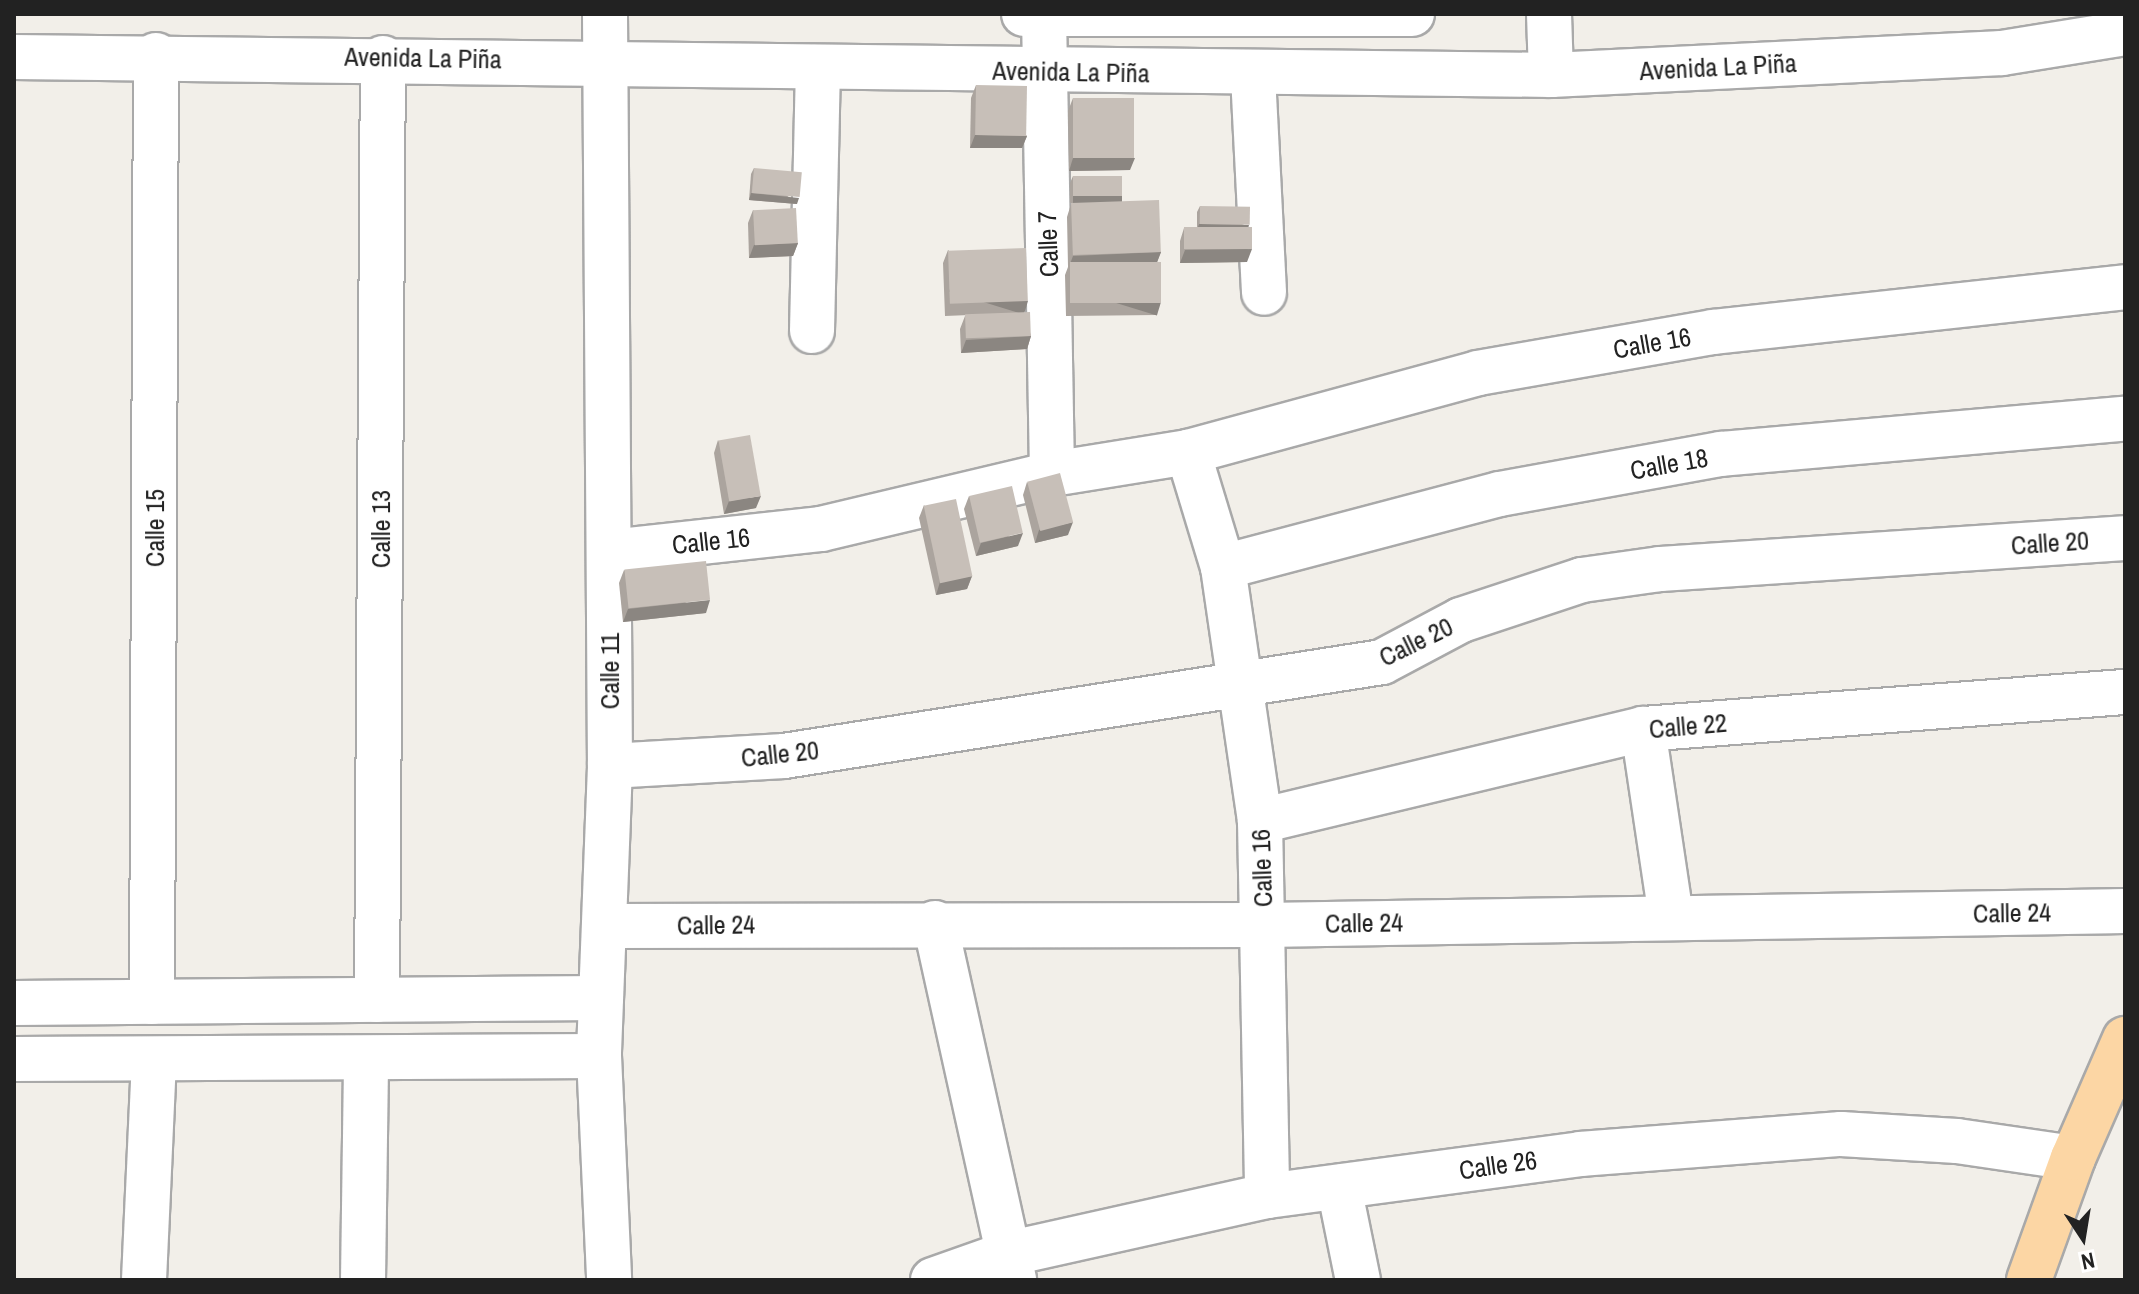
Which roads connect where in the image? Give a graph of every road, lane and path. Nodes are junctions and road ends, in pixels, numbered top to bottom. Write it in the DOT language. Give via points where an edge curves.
graph roads {
  1 [pos="605,14"];
  2 [pos="1024,14"];
  3 [pos="1044,14"];
  4 [pos="1412,14"];
  5 [pos="1549,14"];
  6 [pos="1302,16"];
  7 [pos="2125,33"];
  8 [pos="156,55"];
  9 [pos="14,57"];
  10 [pos="383,58"];
  11 [pos="609,61"];
  12 [pos="818,67"];
  13 [pos="1042,72"];
  14 [pos="1253,75"];
  15 [pos="1551,75"];
  16 [pos="2125,287"];
  17 [pos="1264,293"];
  18 [pos="812,331"];
  19 [pos="2125,419"];
  20 [pos="1188,452"];
  21 [pos="1052,474"];
  22 [pos="2125,538"];
  23 [pos="610,552"];
  24 [pos="1223,567"];
  25 [pos="1241,685"];
  26 [pos="2125,692"];
  27 [pos="1643,729"];
  28 [pos="610,766"];
  29 [pos="1260,821"];
  30 [pos="2125,911"];
  31 [pos="1671,917"];
  32 [pos="935,923"];
  33 [pos="1264,925"];
  34 [pos="604,926"];
  35 [pos="601,998"];
  36 [pos="377,1000"];
  37 [pos="152,1002"];
  38 [pos="14,1003"];
  39 [pos="2125,1039"];
  40 [pos="599,1056"];
  41 [pos="14,1059"];
  42 [pos="154,1059"];
  43 [pos="366,1060"];
  44 [pos="2073,1158"];
  45 [pos="1339,1187"];
  46 [pos="1267,1196"];
  47 [pos="1011,1267"];
  48 [pos="144,1280"];
  49 [pos="363,1280"];
  50 [pos="609,1280"];
  51 [pos="933,1280"];
  52 [pos="1358,1280"];
  53 [pos="2029,1280"];
  1 -- 11 [label="street, Calle 11"];
  2 -- 3 [label="street"];
  3 -- 6 [label="street"];
  3 -- 13 [label="street, Calle 7"];
  4 -- 6 [label="street"];
  5 -- 15 [label="street"];
  7 -- 15 [label="street, Avenida La Piña" via="2002,53"];
  8 -- 9 [label="street, Avenida La Piña"];
  8 -- 10 [label="street, Avenida La Piña"];
  8 -- 37 [label="street, Calle 15"];
  10 -- 11 [label="street, Avenida La Piña"];
  10 -- 36 [label="street, Calle 13"];
  11 -- 12 [label="street, Avenida La Piña"];
  11 -- 23 [label="street, Calle 11"];
  12 -- 13 [label="street, Avenida La Piña"];
  12 -- 18 [label="street"];
  13 -- 14 [label="street, Avenida La Piña"];
  13 -- 21 [label="street, Calle 7"];
  14 -- 15 [label="street, Avenida La Piña"];
  14 -- 17 [label="street"];
  16 -- 20 [label="street, Calle 16" via="1713,332 1525,365"];
  19 -- 24 [label="street, Calle 18" via="1721,454 1500,494"];
  20 -- 21 [label="street, Calle 16"];
  20 -- 24 [label="street, Calle 16"];
  21 -- 23 [label="street, Calle 16" via="821,529"];
  22 -- 25 [label="street, Calle 20" via="1660,569 1582,580 1461,620 1382,662"];
  23 -- 28 [label="street, Calle 11"];
  24 -- 25 [label="street, Calle 16"];
  25 -- 28 [label="street, Calle 20" via="784,756"];
  25 -- 29 [label="street, Calle 16"];
  26 -- 27 [label="street, Calle 22"];
  27 -- 29 [label="street, Calle 22"];
  27 -- 31 [label="street"];
  28 -- 34 [label="street, Calle 11"];
  29 -- 33 [label="street, Calle 16"];
  30 -- 31 [label="street, Calle 24"];
  31 -- 33 [label="street, Calle 24"];
  32 -- 33 [label="street, Calle 24"];
  32 -- 34 [label="street, Calle 24"];
  32 -- 47 [label="street"];
  33 -- 46 [label="street, Calle 16"];
  34 -- 35 [label="street, Calle 11"];
  35 -- 36 [label="street"];
  35 -- 40 [label="street, Calle 11"];
  36 -- 37 [label="street"];
  37 -- 38 [label="street"];
  39 -- 44 [label="main road"];
  40 -- 43 [label="street"];
  40 -- 50 [label="street, Calle 11"];
  41 -- 42 [label="street"];
  42 -- 43 [label="street"];
  42 -- 48 [label="street"];
  43 -- 49 [label="street"];
  44 -- 45 [label="street, Calle 26" via="1957,1141 1841,1134 1580,1154"];
  44 -- 53 [label="main road"];
  45 -- 46 [label="street, Calle 26"];
  45 -- 52 [label="street"];
  46 -- 47 [label="street, Calle 26"];
  47 -- 51 [label="street, Calle 26"];
}
